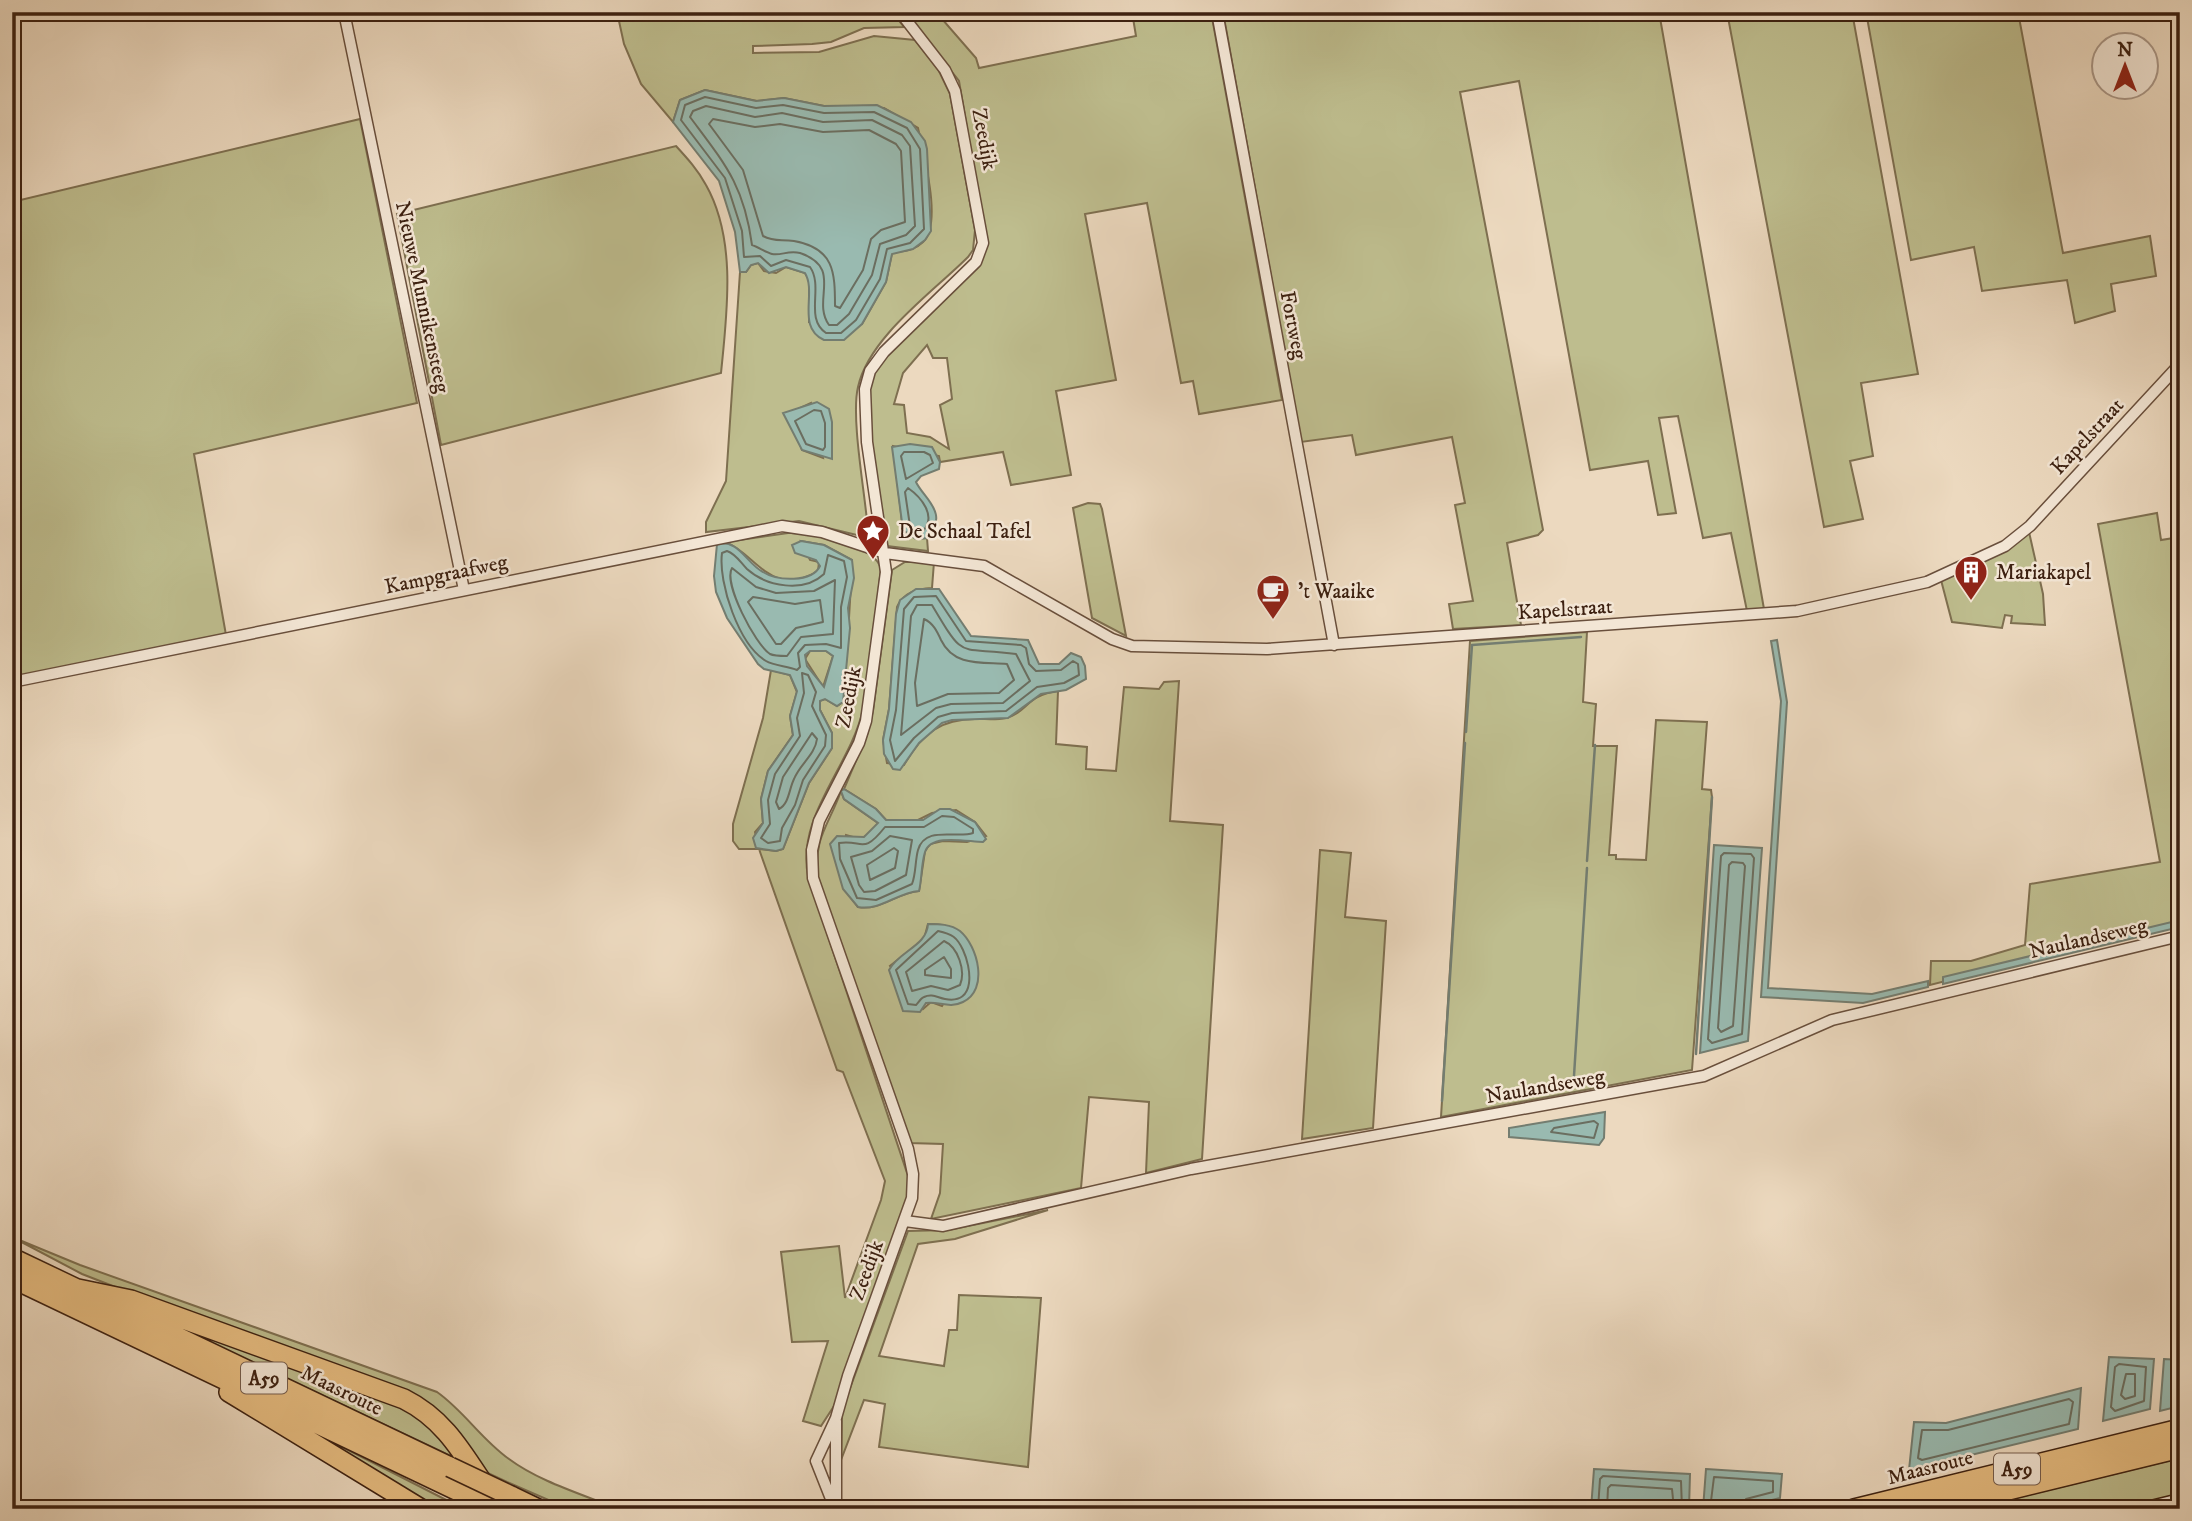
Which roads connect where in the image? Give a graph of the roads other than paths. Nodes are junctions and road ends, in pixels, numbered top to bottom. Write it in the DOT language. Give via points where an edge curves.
graph roads {
  1 [pos="344,12"];
  2 [pos="900,12"];
  3 [pos="1217,12"];
  4 [pos="2180,364"];
  5 [pos="885,553"];
  6 [pos="464,590"];
  7 [pos="1334,645"];
  8 [pos="12,682"];
  9 [pos="2180,936"];
  10 [pos="905,1221"];
  11 [pos="12,1258"];
  12 [pos="12,1278"];
  13 [pos="78,1289"];
  14 [pos="192,1364"];
  15 [pos="836,1418"];
  16 [pos="2180,1429"];
  17 [pos="2180,1448"];
  18 [pos="2180,1501"];
  19 [pos="12,1504"];
  20 [pos="502,1505"];
  21 [pos="26,1509"];
  22 [pos="421,1509"];
  23 [pos="538,1509"];
  24 [pos="836,1509"];
  25 [pos="1854,1509"];
  26 [pos="1931,1509"];
  27 [pos="2147,1509"];
  1 -- 6 [label="street, Nieuwe Munnikensteeg"];
  2 -- 5 [label="street, Zeedijk" via="945,69 955,91 983,243 976,262 884,352 864,389 866,442"];
  3 -- 7 [label="street, Fortweg"];
  4 -- 7 [label="street, Kapelstraat" via="2020,535 1927,582 1762,616"];
  5 -- 6 [label="street, Kampgraafweg" via="822,532 782,526"];
  5 -- 7 [label="street, Kapelstraat" via="984,566 1132,646 1267,649"];
  5 -- 10 [label="street, Zeedijk" via="866,721 819,821 812,865 826,919 911,1159 914,1186"];
  6 -- 8 [label="street, Kampgraafweg"];
  9 -- 10 [label="street, Naulandseweg" via="1832,1020 1704,1076 1191,1170 965,1223 943,1226"];
  10 -- 15 [label="street, Zeedijk"];
  11 -- 13 [label="highway, Maasroute / A59"];
  12 -- 14 [label="highway, Maasroute / A59"];
  13 -- 20 [label="highway, Maasroute / A59, bridge" via="450,1467"];
  13 -- 20 [label="highway, A59" via="131,1300 410,1402 449,1432"];
  14 -- 20 [label="highway, Maasroute / A59" via="465,1495"];
  14 -- 22 [label="highway, A59" via="245,1404"];
  15 -- 24 [label="street, Zeedijk"];
  15 -- 24 [label="street, Zeedijk" via="816,1461"];
  16 -- 25 [label="highway, Maasroute / A59"];
  17 -- 26 [label="highway, Maasroute / A59"];
  18 -- 27 [label="main road"];
  19 -- 21 [label="street"];
  20 -- 23 [label="highway, Maasroute / A59"];
}
